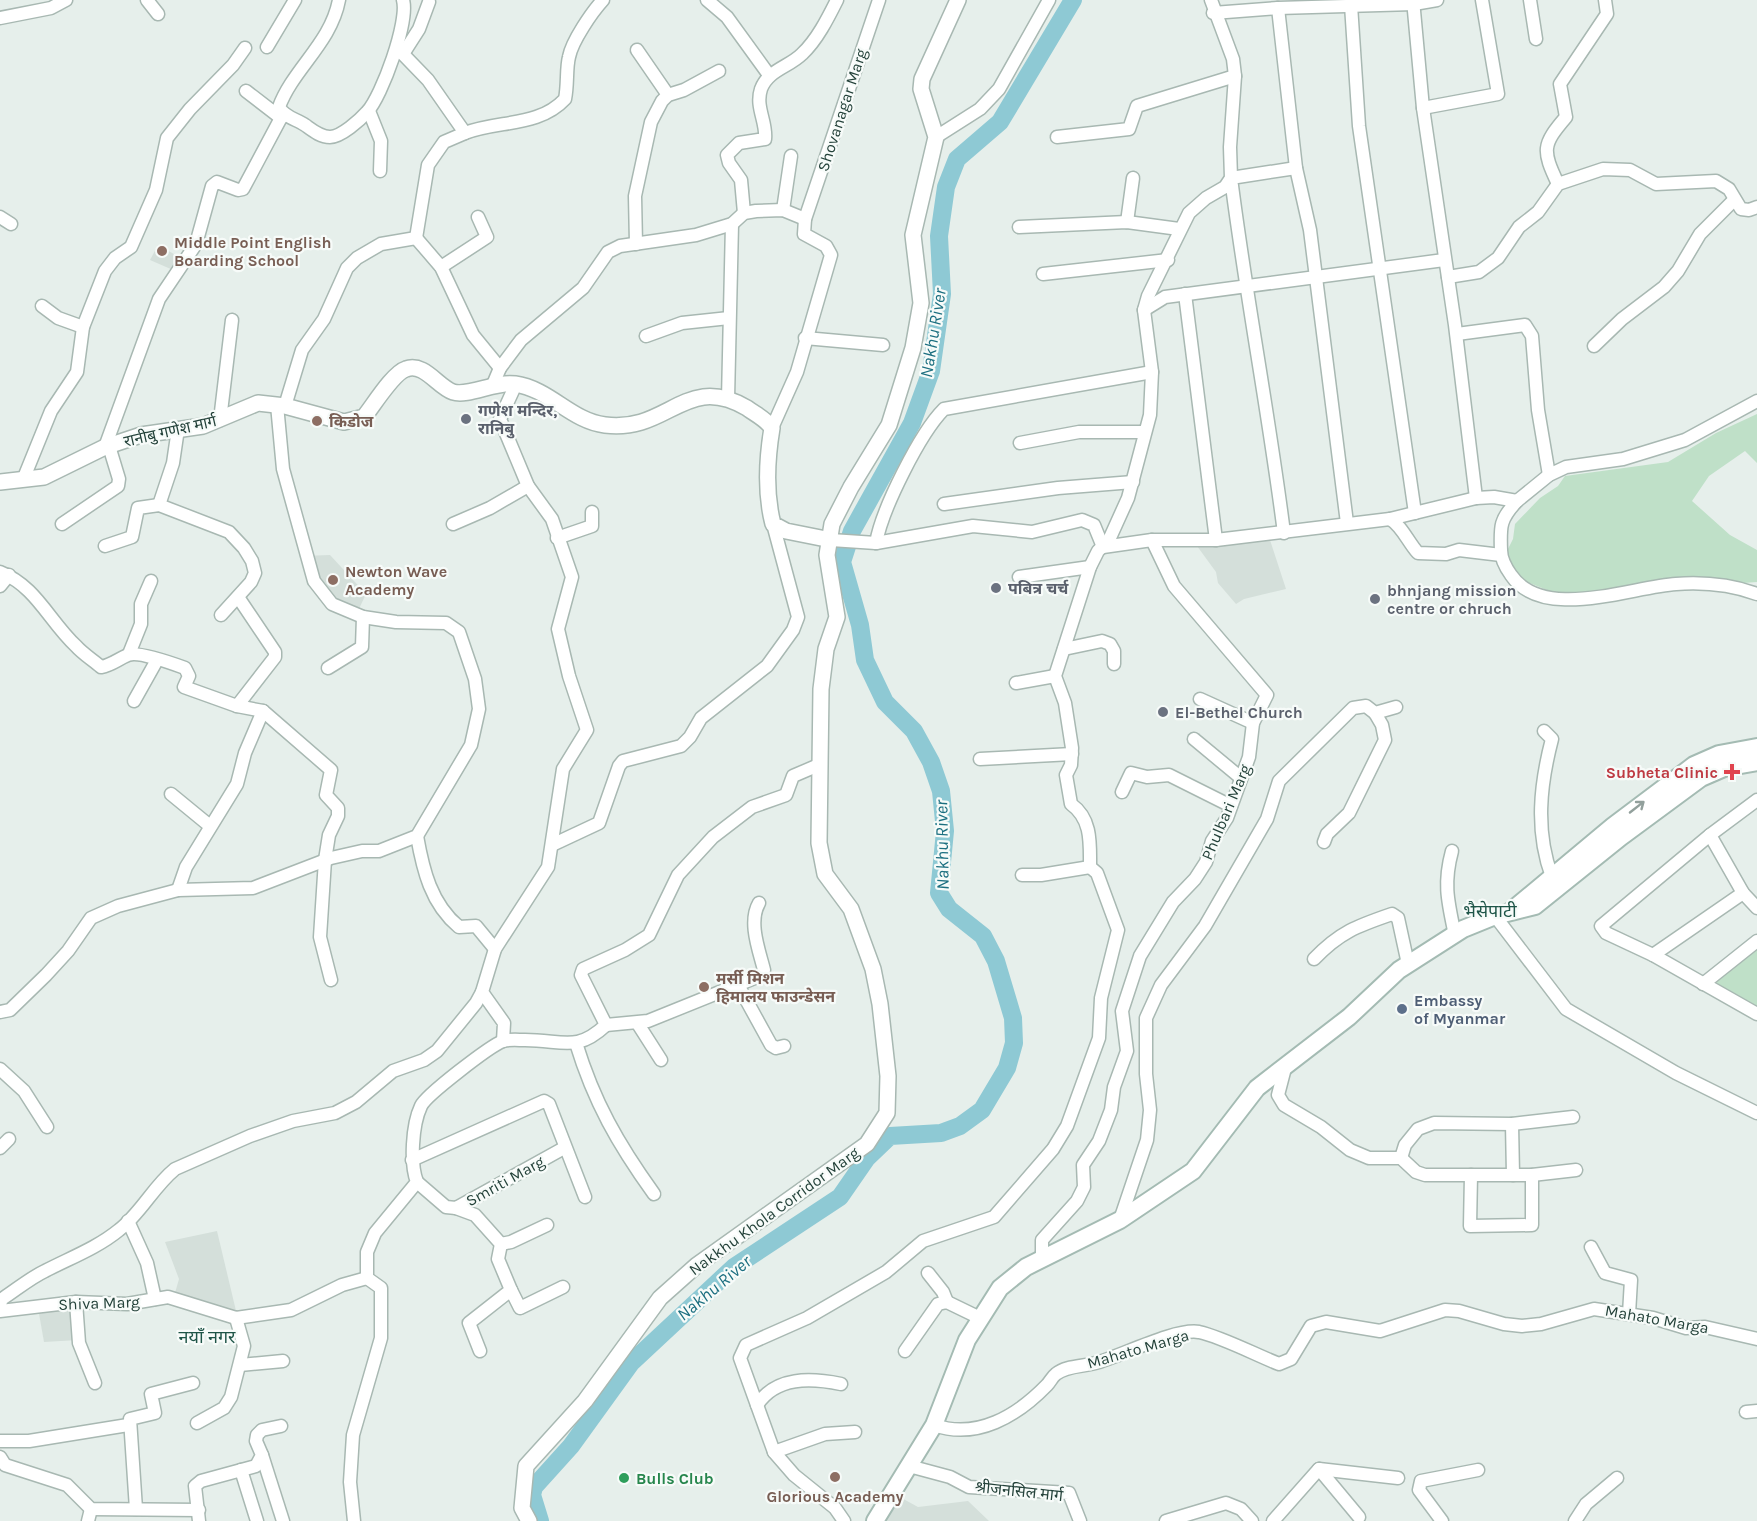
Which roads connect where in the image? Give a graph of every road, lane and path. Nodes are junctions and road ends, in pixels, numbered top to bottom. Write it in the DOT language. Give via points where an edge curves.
graph roads {
  1 [pos="66,0"];
  2 [pos="147,0"];
  3 [pos="295,0"];
  4 [pos="339,0"];
  5 [pos="404,0"];
  6 [pos="603,0"];
  7 [pos="707,0"];
  8 [pos="837,0"];
  9 [pos="879,0"];
  10 [pos="958,0"];
  11 [pos="1049,0"];
  12 [pos="1210,0"];
  13 [pos="1437,0"];
  14 [pos="1482,0"];
  15 [pos="1530,0"];
  16 [pos="1605,0"];
  17 [pos="429,2"];
  18 [pos="1414,2"];
  19 [pos="1351,5"];
  20 [pos="1278,8"];
  21 [pos="1214,13"];
  22 [pos="158,14"];
  23 [pos="0,18"];
  24 [pos="1536,39"];
  25 [pos="267,46"];
  26 [pos="245,48"];
  27 [pos="636,50"];
  28 [pos="400,51"];
  29 [pos="719,71"];
  30 [pos="770,75"];
  31 [pos="1235,76"];
  32 [pos="246,91"];
  33 [pos="668,95"];
  34 [pos="1422,108"];
  35 [pos="369,111"];
  36 [pos="281,113"];
  37 [pos="465,133"];
  38 [pos="936,136"];
  39 [pos="1057,137"];
  40 [pos="791,156"];
  41 [pos="1296,168"];
  42 [pos="380,171"];
  43 [pos="1133,178"];
  44 [pos="1231,178"];
  45 [pos="1558,184"];
  46 [pos="1734,200"];
  47 [pos="1757,207"];
  48 [pos="783,210"];
  49 [pos="744,213"];
  50 [pos="0,217"];
  51 [pos="478,217"];
  52 [pos="805,219"];
  53 [pos="1127,222"];
  54 [pos="11,224"];
  55 [pos="732,224"];
  56 [pos="1019,227"];
  57 [pos="1179,229"];
  58 [pos="416,238"];
  59 [pos="636,244"];
  60 [pos="1167,260"];
  61 [pos="1444,260"];
  62 [pos="441,267"];
  63 [pos="1380,267"];
  64 [pos="1043,274"];
  65 [pos="1314,277"];
  66 [pos="1448,277"];
  67 [pos="1245,284"];
  68 [pos="1185,294"];
  69 [pos="42,306"];
  70 [pos="1144,310"];
  71 [pos="729,318"];
  72 [pos="232,320"];
  73 [pos="83,327"];
  74 [pos="1457,334"];
  75 [pos="646,336"];
  76 [pos="805,338"];
  77 [pos="883,345"];
  78 [pos="1594,346"];
  79 [pos="500,368"];
  80 [pos="1152,372"];
  81 [pos="516,384"];
  82 [pos="492,387"];
  83 [pos="728,399"];
  84 [pos="1757,401"];
  85 [pos="281,405"];
  86 [pos="220,420"];
  87 [pos="772,428"];
  88 [pos="178,429"];
  89 [pos="1145,432"];
  90 [pos="1020,442"];
  91 [pos="107,446"];
  92 [pos="1549,475"];
  93 [pos="23,480"];
  94 [pos="0,482"];
  95 [pos="1133,482"];
  96 [pos="528,486"];
  97 [pos="1476,498"];
  98 [pos="1517,501"];
  99 [pos="944,504"];
  100 [pos="159,505"];
  101 [pos="592,512"];
  102 [pos="1415,513"];
  103 [pos="1390,519"];
  104 [pos="1347,523"];
  105 [pos="62,524"];
  106 [pos="453,524"];
  107 [pos="772,524"];
  108 [pos="1284,533"];
  109 [pos="557,538"];
  110 [pos="1152,540"];
  111 [pos="1216,540"];
  112 [pos="834,541"];
  113 [pos="871,544"];
  114 [pos="105,546"];
  115 [pos="1101,549"];
  116 [pos="1501,555"];
  117 [pos="1090,567"];
  118 [pos="5,574"];
  119 [pos="1019,577"];
  120 [pos="152,581"];
  121 [pos="0,586"];
  122 [pos="1757,594"];
  123 [pos="238,597"];
  124 [pos="221,615"];
  125 [pos="363,617"];
  126 [pos="1064,649"];
  127 [pos="129,654"];
  128 [pos="157,660"];
  129 [pos="1114,664"];
  130 [pos="328,668"];
  131 [pos="1055,676"];
  132 [pos="1016,683"];
  133 [pos="1200,699"];
  134 [pos="134,702"];
  135 [pos="237,706"];
  136 [pos="1396,707"];
  137 [pos="263,711"];
  138 [pos="1375,713"];
  139 [pos="1253,723"];
  140 [pos="1544,731"];
  141 [pos="1194,740"];
  142 [pos="1757,747"];
  143 [pos="1072,754"];
  144 [pos="980,759"];
  145 [pos="1757,762"];
  146 [pos="821,764"];
  147 [pos="1241,778"];
  148 [pos="1122,792"];
  149 [pos="171,794"];
  150 [pos="1757,800"];
  151 [pos="1231,806"];
  152 [pos="210,825"];
  153 [pos="1617,831"];
  154 [pos="1710,835"];
  155 [pos="417,836"];
  156 [pos="1324,842"];
  157 [pos="552,845"];
  158 [pos="1452,851"];
  159 [pos="326,860"];
  160 [pos="1090,867"];
  161 [pos="1022,874"];
  162 [pos="1552,877"];
  163 [pos="178,890"];
  164 [pos="1743,893"];
  165 [pos="759,903"];
  166 [pos="1757,909"];
  167 [pos="1511,911"];
  168 [pos="1495,916"];
  169 [pos="1455,934"];
  170 [pos="1757,941"];
  171 [pos="495,949"];
  172 [pos="1653,955"];
  173 [pos="1314,959"];
  174 [pos="1408,964"];
  175 [pos="331,980"];
  176 [pos="1703,984"];
  177 [pos="738,985"];
  178 [pos="482,992"];
  179 [pos="0,1012"];
  180 [pos="1757,1014"];
  181 [pos="638,1024"];
  182 [pos="606,1026"];
  183 [pos="503,1041"];
  184 [pos="576,1043"];
  185 [pos="784,1046"];
  186 [pos="661,1060"];
  187 [pos="1285,1068"];
  188 [pos="0,1069"];
  189 [pos="1757,1113"];
  190 [pos="1573,1117"];
  191 [pos="1512,1124"];
  192 [pos="47,1127"];
  193 [pos="564,1148"];
  194 [pos="1401,1158"];
  195 [pos="412,1160"];
  196 [pos="1576,1170"];
  197 [pos="1532,1174"];
  198 [pos="1471,1175"];
  199 [pos="1513,1175"];
  200 [pos="417,1182"];
  201 [pos="654,1194"];
  202 [pos="585,1197"];
  203 [pos="456,1208"];
  204 [pos="1120,1220"];
  205 [pos="128,1221"];
  206 [pos="547,1225"];
  207 [pos="501,1244"];
  208 [pos="1590,1247"];
  209 [pos="1042,1259"];
  210 [pos="928,1273"];
  211 [pos="367,1278"];
  212 [pos="562,1287"];
  213 [pos="510,1290"];
  214 [pos="155,1299"];
  215 [pos="76,1302"];
  216 [pos="946,1302"];
  217 [pos="0,1304"];
  218 [pos="0,1311"];
  219 [pos="1629,1314"];
  220 [pos="236,1318"];
  221 [pos="980,1318"];
  222 [pos="1757,1340"];
  223 [pos="480,1351"];
  224 [pos="905,1351"];
  225 [pos="283,1361"];
  226 [pos="240,1365"];
  227 [pos="95,1383"];
  228 [pos="193,1383"];
  229 [pos="841,1384"];
  230 [pos="757,1405"];
  231 [pos="197,1423"];
  232 [pos="128,1425"];
  233 [pos="934,1425"];
  234 [pos="281,1426"];
  235 [pos="855,1432"];
  236 [pos="0,1441"];
  237 [pos="774,1452"];
  238 [pos="262,1455"];
  239 [pos="0,1457"];
  240 [pos="909,1466"];
  241 [pos="1319,1469"];
  242 [pos="241,1470"];
  243 [pos="1478,1470"];
  244 [pos="1398,1478"];
  245 [pos="1617,1478"];
  246 [pos="136,1509"];
  247 [pos="90,1515"];
  248 [pos="199,1516"];
  249 [pos="1359,1517"];
  250 [pos="257,1521"];
  251 [pos="283,1521"];
  252 [pos="354,1521"];
  253 [pos="529,1521"];
  254 [pos="844,1521"];
  255 [pos="875,1521"];
  256 [pos="1080,1521"];
  257 [pos="1166,1521"];
  258 [pos="1252,1521"];
  259 [pos="1273,1521"];
  260 [pos="1442,1521"];
  261 [pos="1575,1521"];
  1 -- 23 [label="street" via="51,8"];
  2 -- 22 [label="street"];
  3 -- 25 [label="street"];
  4 -- 36 [label="street" via="336,15"];
  5 -- 28 [label="street"];
  6 -- 37 [label="street" via="594,9 569,57 565,99 557,108 544,116 486,125"];
  7 -- 30 [label="street" via="726,17"];
  8 -- 30 [label="street" via="802,55"];
  9 -- 52 [label="street, Shovanagar Marg"];
  10 -- 38 [label="street" via="922,79 921,89"];
  11 -- 38 [label="street" via="999,89 980,109"];
  12 -- 21 [label="street"];
  13 -- 18 [label="street"];
  14 -- 34 [label="street" via="1498,94"];
  15 -- 24 [label="street"];
  16 -- 45 [label="street" via="1607,14 1560,84 1566,117 1545,148"];
  17 -- 28 [label="street" via="419,29"];
  18 -- 19 [label="street"];
  18 -- 34 [label="street"];
  19 -- 20 [label="street"];
  19 -- 63 [label="street" via="1359,126"];
  20 -- 21 [label="street"];
  20 -- 41 [label="street"];
  21 -- 31 [label="street" via="1233,59"];
  26 -- 73 [label="street" via="167,138 156,190 134,240 105,271"];
  27 -- 33 [label="street"];
  28 -- 35 [label="street"];
  28 -- 37 [label="street" via="428,80"];
  29 -- 33 [label="street"];
  30 -- 49 [label="street" via="760,91 765,138 739,143 727,155 741,180"];
  31 -- 39 [label="street" via="1137,106 1129,129"];
  31 -- 44 [label="street"];
  32 -- 36 [label="street"];
  33 -- 59 [label="street" via="651,122 648,135 635,196"];
  34 -- 61 [label="street"];
  35 -- 36 [label="street" via="331,137 319,135"];
  35 -- 42 [label="street" via="381,141"];
  36 -- 91 [label="street" via="243,189 217,182 212,186 195,244 159,299"];
  37 -- 58 [label="street" via="444,142 428,165"];
  38 -- 112 [label="street, Nakkhu Khola Corridor Marg" via="913,235 921,303 913,348 889,425 832,524"];
  40 -- 48 [label="street"];
  41 -- 44 [label="street"];
  41 -- 65 [label="street" via="1310,230"];
  43 -- 53 [label="street"];
  44 -- 57 [label="street" via="1225,188 1193,209"];
  44 -- 67 [label="street"];
  45 -- 46 [label="street" via="1603,169 1630,170 1656,184 1716,181 1729,189"];
  45 -- 66 [label="street" via="1538,212 1519,227 1498,258 1479,272"];
  46 -- 47 [label="street" via="1741,209"];
  46 -- 78 [label="street" via="1701,234 1664,286"];
  48 -- 49 [label="street"];
  48 -- 52 [label="street"];
  49 -- 55 [label="street"];
  50 -- 54 [label="street"];
  51 -- 62 [label="street" via="486,237"];
  52 -- 76 [label="street" via="804,234 826,246 831,255"];
  53 -- 56 [label="street"];
  53 -- 57 [label="street"];
  55 -- 59 [label="street" via="696,235"];
  55 -- 71 [label="street"];
  57 -- 60 [label="street"];
  58 -- 62 [label="street"];
  58 -- 85 [label="street" via="381,244 347,268 324,318 302,350"];
  59 -- 79 [label="street" via="608,252 584,288 521,340"];
  60 -- 64 [label="street"];
  60 -- 70 [label="street"];
  61 -- 63 [label="street"];
  61 -- 66 [label="street"];
  62 -- 79 [label="street" via="473,335"];
  63 -- 65 [label="street"];
  63 -- 102 [label="street"];
  65 -- 67 [label="street"];
  65 -- 104 [label="street"];
  66 -- 74 [label="street"];
  67 -- 68 [label="street"];
  67 -- 108 [label="street"];
  68 -- 70 [label="street" via="1165,297"];
  68 -- 111 [label="street"];
  69 -- 73 [label="street" via="58,318"];
  70 -- 80 [label="street"];
  71 -- 75 [label="street" via="682,323"];
  71 -- 83 [label="street"];
  72 -- 86 [label="street"];
  73 -- 93 [label="street" via="77,372 51,411"];
  74 -- 92 [label="street" via="1525,325 1529,328"];
  74 -- 97 [label="street"];
  76 -- 77 [label="street"];
  76 -- 87 [label="street" via="794,380"];
  79 -- 82 [label="street"];
  80 -- 89 [label="street"];
  80 -- 113 [label="street" via="944,409 932,421 915,451"];
  81 -- 82 [label="street, रानीबु गणेश मार्ग"];
  81 -- 83 [label="street, रानीबु गणेश मार्ग" via="555,400 579,418 619,427 654,419 703,395"];
  81 -- 96 [label="street" via="500,419"];
  82 -- 85 [label="street, रानीबु गणेश मार्ग" via="454,393 425,372 406,368 364,417 356,421 344,422"];
  83 -- 87 [label="street, रानीबु गणेश मार्ग"];
  84 -- 92 [label="street" via="1685,441 1623,459 1566,467"];
  85 -- 86 [label="street, रानीबु गणेश मार्ग" via="258,404"];
  85 -- 125 [label="street" via="283,469 314,581 332,604"];
  86 -- 88 [label="street, रानीबु गणेश मार्ग"];
  87 -- 107 [label="street" via="768,448"];
  88 -- 91 [label="street, रानीबु गणेश मार्ग"];
  88 -- 100 [label="street" via="173,463"];
  89 -- 90 [label="street" via="1079,432"];
  89 -- 95 [label="street"];
  91 -- 93 [label="street, रानीबु गणेश मार्ग" via="56,472"];
  91 -- 105 [label="street" via="118,486"];
  92 -- 98 [label="street"];
  93 -- 94 [label="street, रानीबु गणेश मार्ग"];
  95 -- 99 [label="street"];
  95 -- 115 [label="street" via="1109,540"];
  96 -- 106 [label="street"];
  96 -- 109 [label="street" via="552,519"];
  97 -- 98 [label="street"];
  97 -- 102 [label="street"];
  98 -- 116 [label="street" via="1502,519"];
  100 -- 114 [label="street" via="138,508 132,537"];
  100 -- 123 [label="street" via="229,532 244,548 255,573"];
  101 -- 109 [label="street" via="592,526"];
  102 -- 103 [label="street"];
  103 -- 104 [label="street"];
  103 -- 116 [label="street" via="1418,553 1446,554 1459,550"];
  104 -- 108 [label="street"];
  107 -- 112 [label="street" via="786,531"];
  107 -- 157 [label="street" via="798,617 784,644 754,678 701,718 681,746 623,761 600,824"];
  108 -- 111 [label="street"];
  109 -- 157 [label="street" via="572,577 558,629 587,730 563,769"];
  110 -- 111 [label="street"];
  110 -- 115 [label="street"];
  110 -- 139 [label="street, Phulbari Marg" via="1174,586 1266,691"];
  112 -- 113 [label="street"];
  112 -- 146 [label="street, Nakkhu Khola Corridor Marg" via="827,555 837,616 826,648 822,679"];
  113 -- 115 [label="street" via="973,526 1032,532 1082,520 1094,525"];
  115 -- 117 [label="street"];
  116 -- 122 [label="street" via="1516,583 1528,592 1562,600 1679,584 1740,588"];
  117 -- 119 [label="street"];
  117 -- 126 [label="street"];
  118 -- 121 [label="street"];
  118 -- 127 [label="street" via="43,603 75,645 101,667"];
  120 -- 127 [label="street" via="141,604 141,624"];
  123 -- 124 [label="street"];
  123 -- 135 [label="street" via="275,651 275,657"];
  125 -- 130 [label="street" via="362,647"];
  125 -- 155 [label="street" via="446,623 459,632 475,679 480,709 471,745"];
  126 -- 129 [label="street" via="1102,641 1114,651"];
  126 -- 131 [label="street"];
  127 -- 128 [label="street"];
  128 -- 134 [label="street"];
  128 -- 135 [label="street" via="185,668 189,676 184,687"];
  131 -- 132 [label="street"];
  131 -- 143 [label="street" via="1065,703"];
  133 -- 139 [label="street"];
  135 -- 137 [label="street"];
  136 -- 138 [label="street"];
  137 -- 152 [label="street" via="237,784"];
  137 -- 159 [label="street" via="332,770 326,795 338,808 338,816 329,835"];
  138 -- 156 [label="street" via="1385,740 1350,813 1327,834"];
  138 -- 204 [label="street" via="1366,706 1353,708 1284,774 1274,790 1267,819 1205,926 1161,985 1146,1018 1150,1110 1147,1140"];
  139 -- 147 [label="street, Phulbari Marg" via="1249,757"];
  140 -- 162 [label="street" via="1552,739 1541,791 1541,838"];
  141 -- 147 [label="street"];
  153 -- 142 [label="main road, one-way" via="1694,765 1719,754"];
  143 -- 144 [label="street"];
  143 -- 160 [label="street" via="1067,788 1071,804 1080,810 1089,831"];
  145 -- 153 [label="main road" via="1724,768 1701,778"];
  146 -- 182 [label="street" via="793,776 786,795 752,807 712,837 678,875 649,935 583,969 581,975"];
  146 -- 253 [label="street, Nakkhu Khola Corridor Marg" via="819,843 825,874 851,909 873,969 888,1076 887,1113 867,1144 697,1265 660,1298 585,1401 526,1466 522,1508"];
  147 -- 151 [label="street, Phulbari Marg"];
  148 -- 151 [label="street" via="1131,773 1147,777 1169,775"];
  149 -- 152 [label="street"];
  150 -- 154 [label="street"];
  151 -- 209 [label="street, Phulbari Marg" via="1212,841 1206,862 1173,902 1140,956 1122,1011 1127,1051 1114,1087 1111,1110 1099,1141 1083,1165 1083,1187 1077,1201 1042,1240"];
  152 -- 163 [label="street"];
  153 -- 162 [label="main road"];
  153 -- 167 [label="main road" via="1535,906"];
  154 -- 164 [label="street"];
  154 -- 172 [label="street" via="1601,926 1606,933"];
  155 -- 159 [label="street" via="379,851"];
  155 -- 171 [label="street" via="430,892 450,920 459,927 476,926"];
  157 -- 171 [label="street" via="548,867"];
  158 -- 169 [label="street" via="1445,892"];
  159 -- 163 [label="street" via="254,888"];
  159 -- 175 [label="street" via="320,937"];
  160 -- 161 [label="street"];
  160 -- 230 [label="street" via="1097,873 1118,930 1101,998 1099,1038 1067,1126 1053,1149 994,1217 923,1241 886,1272 807,1318 746,1345 740,1358"];
  162 -- 167 [label="main road"];
  163 -- 179 [label="street" via="118,906 91,918 46,975 10,1010"];
  164 -- 166 [label="street"];
  164 -- 172 [label="street"];
  165 -- 177 [label="street" via="754,922 764,970 762,975"];
  167 -- 168 [label="main road"];
  168 -- 169 [label="main road"];
  168 -- 189 [label="street" via="1566,1009 1676,1073"];
  169 -- 174 [label="main road"];
  170 -- 176 [label="street"];
  171 -- 178 [label="street"];
  172 -- 176 [label="street"];
  173 -- 174 [label="street" via="1333,939 1392,914 1398,918"];
  174 -- 187 [label="main road"];
  176 -- 180 [label="street"];
  177 -- 181 [label="street"];
  177 -- 185 [label="street" via="771,1045"];
  178 -- 183 [label="street" via="504,1023"];
  178 -- 205 [label="street" via="437,1051 424,1060 393,1071 356,1102 335,1113 291,1121 175,1169"];
  181 -- 182 [label="street"];
  181 -- 186 [label="street"];
  182 -- 184 [label="street" via="590,1040"];
  183 -- 184 [label="street"];
  183 -- 195 [label="street" via="477,1056 422,1105"];
  184 -- 201 [label="street" via="588,1084 613,1134"];
  187 -- 194 [label="street" via="1278,1095 1284,1105 1322,1127 1350,1150 1369,1158"];
  187 -- 204 [label="main road" via="1257,1088 1193,1171"];
  188 -- 192 [label="street" via="24,1091"];
  190 -- 191 [label="street"];
  191 -- 194 [label="street" via="1434,1123 1418,1129 1405,1145"];
  191 -- 199 [label="street"];
  193 -- 195 [label="street" via="549,1104 544,1101"];
  193 -- 202 [label="street"];
  193 -- 203 [label="street, Smriti Marg"];
  194 -- 198 [label="street" via="1425,1175"];
  195 -- 200 [label="street"];
  196 -- 197 [label="street"];
  197 -- 198 [label="street" via="1532,1225 1470,1226"];
  197 -- 199 [label="street"];
  198 -- 199 [label="street"];
  200 -- 203 [label="street, Smriti Marg" via="446,1207"];
  200 -- 211 [label="street" via="375,1233 366,1252"];
  203 -- 207 [label="street" via="475,1215"];
  204 -- 209 [label="main road"];
  205 -- 214 [label="street" via="147,1263"];
  205 -- 217 [label="street" via="76,1258 43,1272"];
  206 -- 207 [label="street"];
  207 -- 213 [label="street" via="498,1259"];
  208 -- 219 [label="street" via="1605,1273 1631,1280"];
  209 -- 221 [label="main road" via="1000,1288"];
  210 -- 216 [label="street"];
  211 -- 220 [label="street, Shiva Marg" via="342,1285 291,1310"];
  211 -- 252 [label="street" via="381,1288 382,1322 381,1338 353,1435 350,1482"];
  212 -- 213 [label="street" via="520,1308"];
  213 -- 223 [label="street" via="469,1323"];
  214 -- 215 [label="street, Shiva Marg" via="127,1304"];
  214 -- 220 [label="street, Shiva Marg" via="168,1297"];
  215 -- 218 [label="street, Shiva Marg"];
  215 -- 227 [label="street" via="79,1342"];
  216 -- 221 [label="street"];
  216 -- 224 [label="street" via="938,1304"];
  219 -- 222 [label="street, Mahato Marga"];
  219 -- 233 [label="street, Mahato Marga" via="1594,1308 1522,1326 1445,1310 1380,1331 1326,1322 1311,1326 1291,1359 1280,1364 1198,1332 1182,1333 1098,1363 1062,1371 1016,1410 978,1430 951,1431"];
  220 -- 226 [label="street" via="244,1346"];
  221 -- 233 [label="main road" via="967,1340"];
  225 -- 226 [label="street"];
  226 -- 231 [label="street" via="224,1408"];
  228 -- 232 [label="street" via="151,1394 154,1413 131,1416"];
  229 -- 230 [label="street" via="807,1379 782,1384 765,1392"];
  230 -- 237 [label="street"];
  232 -- 236 [label="street" via="29,1441"];
  232 -- 246 [label="street"];
  233 -- 240 [label="main road"];
  234 -- 238 [label="street" via="257,1435"];
  235 -- 237 [label="street" via="825,1434"];
  237 -- 254 [label="street"];
  238 -- 242 [label="street" via="256,1466"];
  238 -- 251 [label="street"];
  239 -- 247 [label="street" via="5,1465 67,1485"];
  240 -- 255 [label="main road"];
  240 -- 256 [label="street, श्रीजनसिल मार्ग" via="969,1486 1069,1493"];
  241 -- 244 [label="street"];
  241 -- 249 [label="street"];
  241 -- 259 [label="street"];
  242 -- 248 [label="street" via="195,1486"];
  242 -- 250 [label="street"];
  243 -- 260 [label="street" via="1421,1481 1419,1490"];
  245 -- 261 [label="street" via="1598,1492"];
  246 -- 247 [label="street"];
  246 -- 248 [label="street"];
  257 -- 258 [label="street" via="1226,1503 1241,1509"];
}
